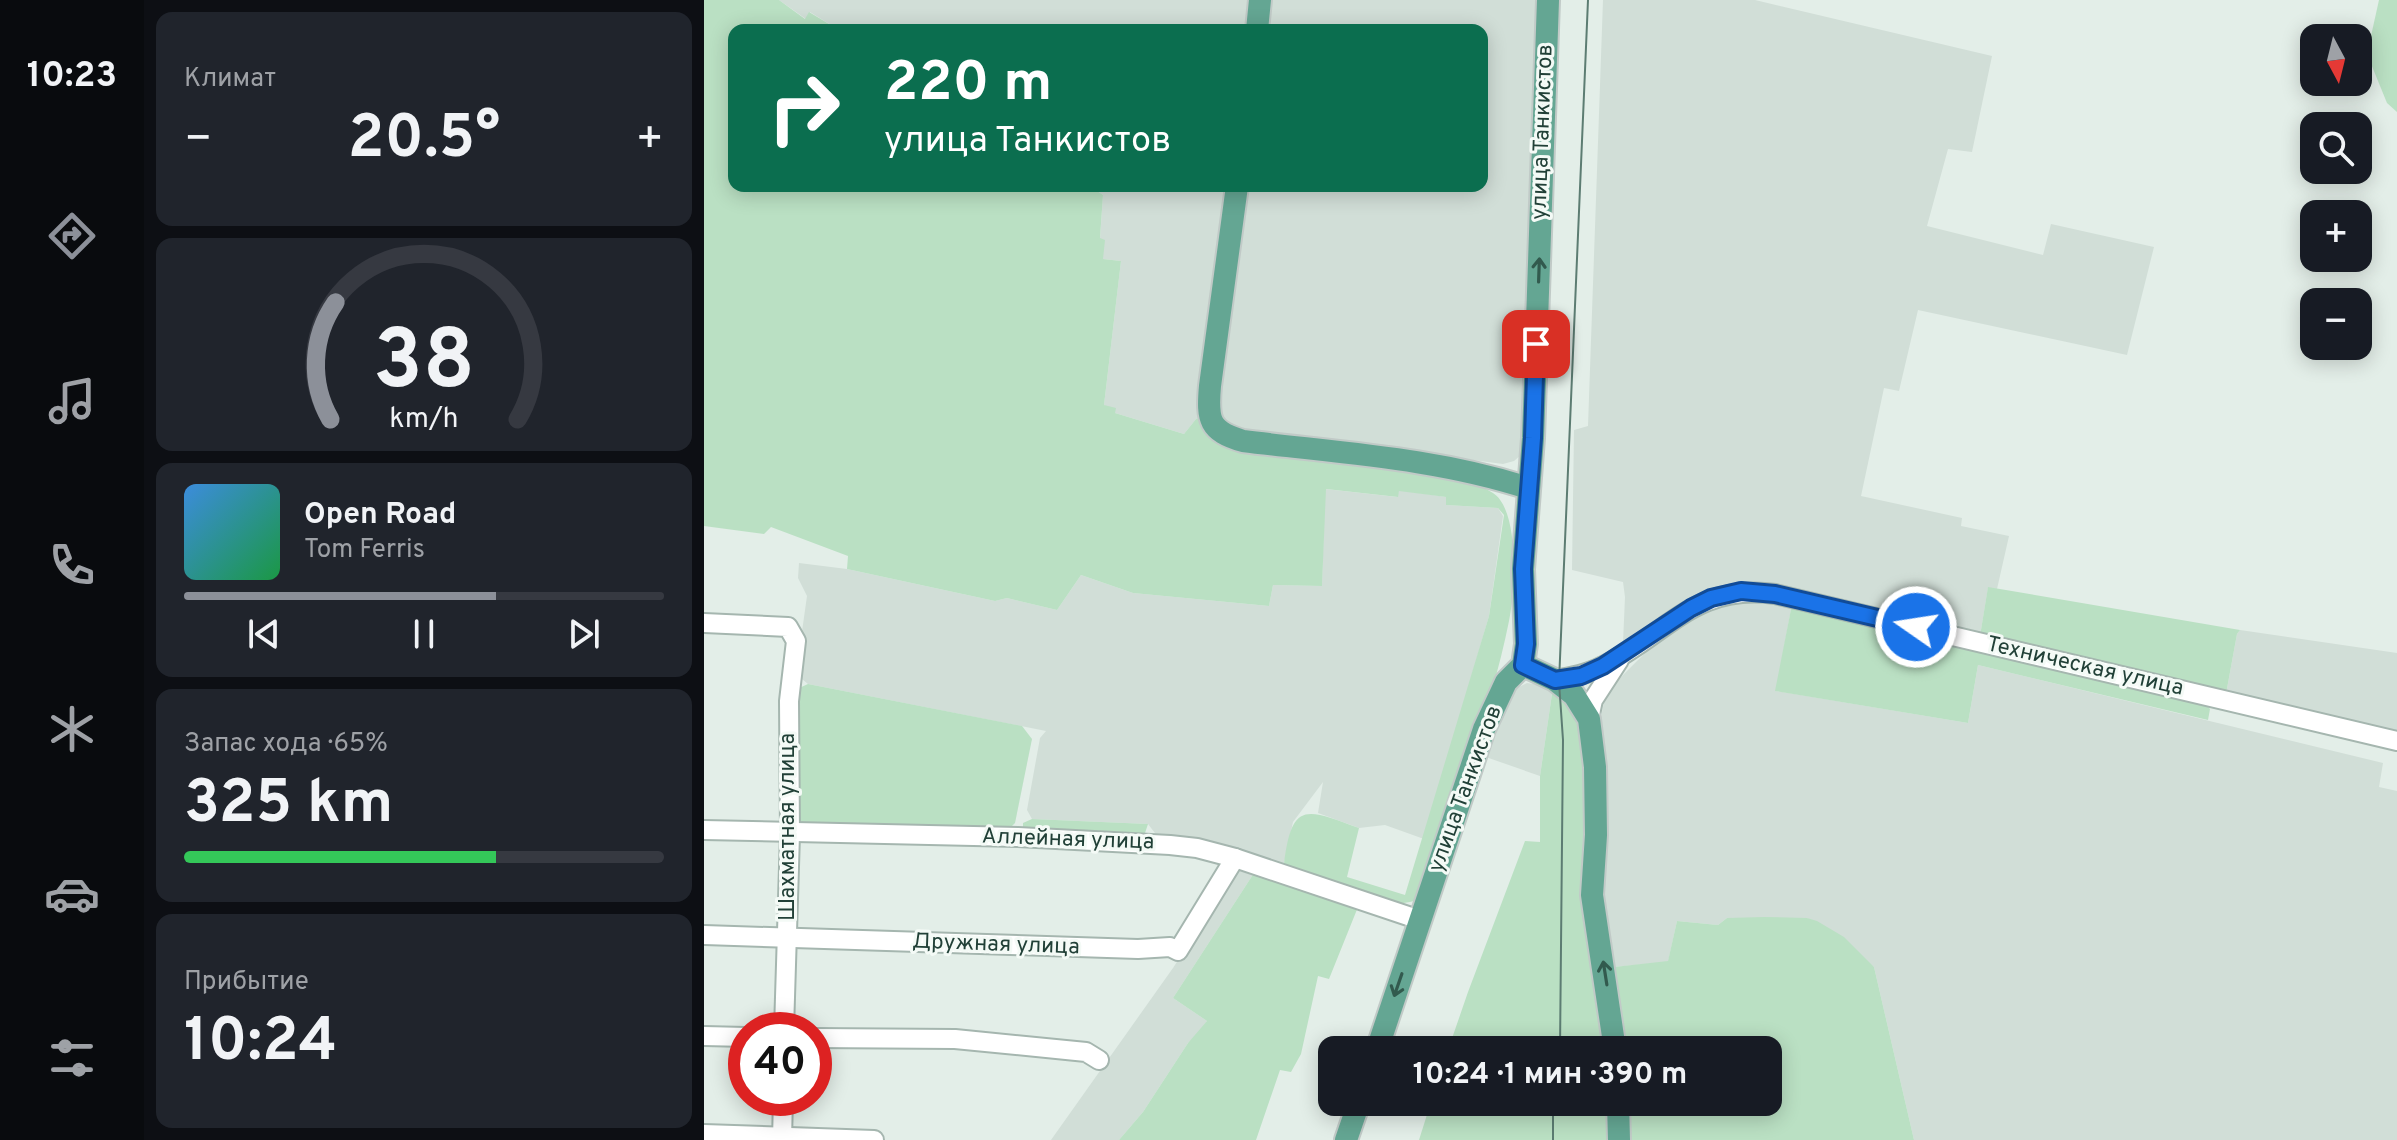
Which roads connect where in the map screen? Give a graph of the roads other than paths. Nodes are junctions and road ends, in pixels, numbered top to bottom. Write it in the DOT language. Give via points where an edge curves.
graph roads {
  1 [pos="1260,0"];
  2 [pos="1548,0"];
  3 [pos="1258,24"];
  4 [pos="1236,192"];
  5 [pos="1528,488"];
  6 [pos="704,623"];
  7 [pos="1626,652"];
  8 [pos="1523,665"];
  9 [pos="1555,680"];
  10 [pos="1589,719"];
  11 [pos="2397,741"];
  12 [pos="704,830"];
  13 [pos="790,834"];
  14 [pos="1235,858"];
  15 [pos="1420,920"];
  16 [pos="704,935"];
  17 [pos="787,938"];
  18 [pos="785,1012"];
  19 [pos="704,1036"];
  20 [pos="1382,1036"];
  21 [pos="1613,1036"];
  22 [pos="728,1037"];
  23 [pos="832,1038"];
  24 [pos="1099,1060"];
  25 [pos="783,1116"];
  26 [pos="1354,1116"];
  27 [pos="1618,1116"];
  28 [pos="704,1134"];
  29 [pos="782,1138"];
  30 [pos="874,1140"];
  31 [pos="1346,1140"];
  32 [pos="1619,1140"];
  1 -- 3 [label="main road"];
  5 -- 2 [label="main road, улица Танкистов, one-way"];
  4 -- 5 [label="main road" via="1208,405 1216,428 1243,441 1441,465"];
  5 -- 8 [label="main road, улица Танкистов"];
  6 -- 13 [label="street, Шахматная улица" via="788,627 796,641 789,701"];
  7 -- 9 [label="street, Техническая улица" via="1581,676"];
  7 -- 10 [label="street" via="1607,674"];
  7 -- 11 [label="street, Техническая улица" via="1691,608 1750,590"];
  8 -- 9 [label="main road"];
  8 -- 15 [label="main road, улица Танкистов" via="1506,682 1484,729"];
  9 -- 10 [label="main road" via="1574,695"];
  21 -- 10 [label="main road, one-way" via="1592,895 1595,767"];
  12 -- 13 [label="street, Аллейная улица"];
  13 -- 14 [label="street, Аллейная улица" via="1152,843"];
  13 -- 17 [label="street, Шахматная улица"];
  14 -- 15 [label="street, Аллейная улица"];
  14 -- 17 [label="street, Дружная улица" via="1178,951"];
  15 -- 20 [label="main road, улица Танкистов, one-way"];
  16 -- 17 [label="street, Дружная улица"];
  17 -- 18 [label="street, Шахматная улица"];
  19 -- 22 [label="street"];
  23 -- 24 [label="street" via="955,1039 1086,1052"];
  25 -- 29 [label="street"];
  26 -- 31 [label="main road"];
  27 -- 32 [label="main road"];
  28 -- 29 [label="street"];
  29 -- 30 [label="street"];
}
